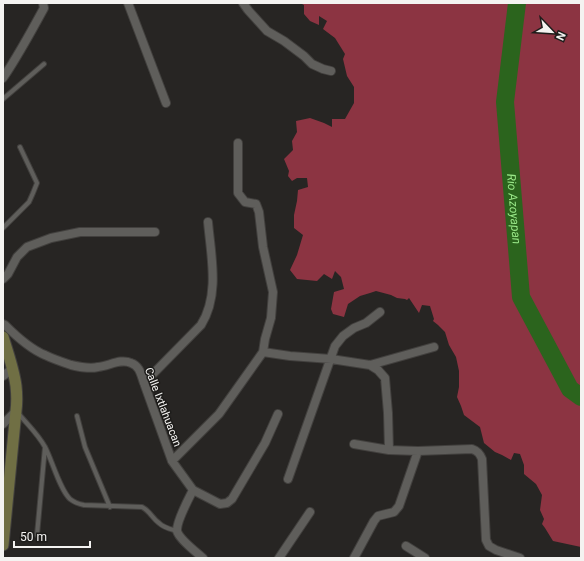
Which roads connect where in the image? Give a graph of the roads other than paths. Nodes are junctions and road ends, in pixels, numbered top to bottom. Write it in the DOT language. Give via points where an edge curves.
graph roads {
  1 [pos="44,3"];
  2 [pos="128,3"];
  3 [pos="243,3"];
  4 [pos="44,64"];
  5 [pos="331,71"];
  6 [pos="3,78"];
  7 [pos="3,99"];
  8 [pos="166,103"];
  9 [pos="238,143"];
  10 [pos="20,147"];
  11 [pos="208,222"];
  12 [pos="3,228"];
  13 [pos="155,232"];
  14 [pos="3,279"];
  15 [pos="380,312"];
  16 [pos="3,324"];
  17 [pos="3,337"];
  18 [pos="434,347"];
  19 [pos="263,352"];
  20 [pos="331,359"];
  21 [pos="370,365"];
  22 [pos="8,372"];
  23 [pos="144,383"];
  24 [pos="16,411"];
  25 [pos="278,414"];
  26 [pos="77,416"];
  27 [pos="3,424"];
  28 [pos="354,444"];
  29 [pos="45,447"];
  30 [pos="389,450"];
  31 [pos="418,451"];
  32 [pos="172,461"];
  33 [pos="288,479"];
  34 [pos="194,490"];
  35 [pos="110,507"];
  36 [pos="310,512"];
  37 [pos="177,531"];
  38 [pos="37,535"];
  39 [pos="3,539"];
  40 [pos="3,545"];
  41 [pos="406,546"];
  42 [pos="203,558"];
  43 [pos="279,558"];
  44 [pos="354,558"];
  45 [pos="425,558"];
  46 [pos="520,558"];
  1 -- 6 [label="street" via="44,8 30,34"];
  2 -- 8 [label="street"];
  3 -- 5 [label="street" via="267,31 312,64"];
  4 -- 7 [label="lane"];
  9 -- 19 [label="street" via="238,194 245,202 256,204 259,212 263,247 273,292 271,318"];
  10 -- 12 [label="lane" via="37,183 29,202"];
  11 -- 23 [label="street" via="213,292 210,306 200,325"];
  13 -- 14 [label="street" via="80,232 51,238 27,247"];
  15 -- 20 [label="street" via="343,336 335,346"];
  16 -- 23 [label="street, Calle Ixtlahuacan" via="32,348 55,360 88,368 125,361 131,363 138,368"];
  17 -- 22 [label="main road"];
  18 -- 21 [label="street"];
  19 -- 20 [label="street"];
  19 -- 32 [label="street" via="219,414"];
  20 -- 21 [label="street"];
  20 -- 33 [label="street"];
  21 -- 30 [label="street" via="385,378"];
  22 -- 24 [label="main road" via="16,385"];
  23 -- 32 [label="street, Calle Ixtlahuacan"];
  24 -- 27 [label="street"];
  24 -- 29 [label="lane" via="38,435"];
  24 -- 39 [label="main road"];
  25 -- 34 [label="street" via="265,443 232,499 220,504"];
  26 -- 35 [label="lane" via="85,447"];
  28 -- 30 [label="street"];
  29 -- 35 [label="lane" via="62,488 71,500 84,506"];
  29 -- 38 [label="lane"];
  30 -- 31 [label="street"];
  31 -- 44 [label="street" via="399,506 394,512 378,516"];
  31 -- 46 [label="street" via="472,449 480,453 486,540 489,546 496,550"];
  32 -- 34 [label="street, Calle Ixtlahuacan"];
  34 -- 37 [label="street" via="184,508"];
  35 -- 37 [label="lane" via="142,507 167,529"];
  36 -- 43 [label="street"];
  37 -- 42 [label="street"];
  39 -- 40 [label="main road"];
  41 -- 45 [label="street"];
}
